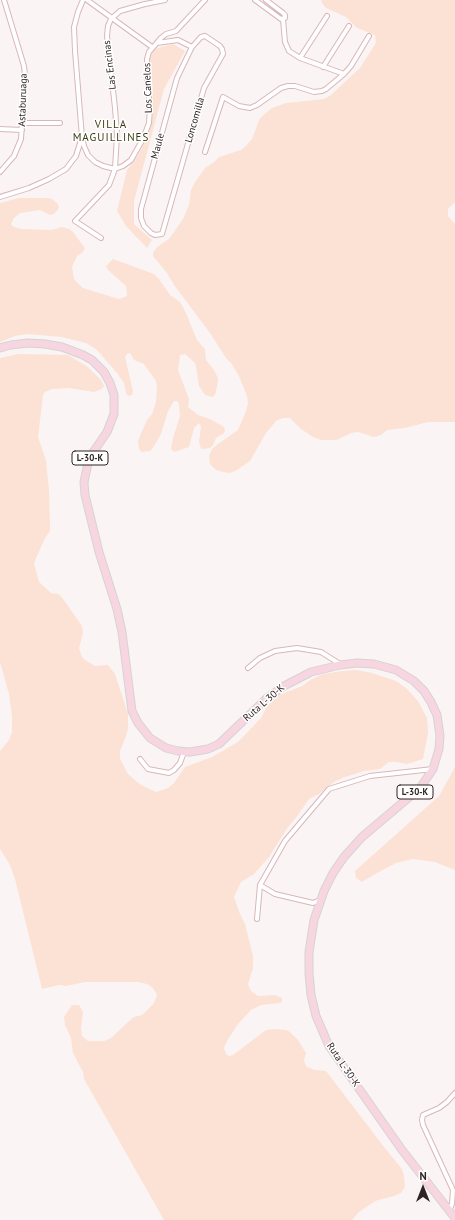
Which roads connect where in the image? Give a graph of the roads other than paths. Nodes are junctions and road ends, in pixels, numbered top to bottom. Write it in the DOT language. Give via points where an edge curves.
graph roads {
  1 [pos="4,0"];
  2 [pos="83,0"];
  3 [pos="87,0"];
  4 [pos="165,0"];
  5 [pos="205,0"];
  6 [pos="255,0"];
  7 [pos="266,0"];
  8 [pos="327,16"];
  9 [pos="112,19"];
  10 [pos="283,19"];
  11 [pos="349,26"];
  12 [pos="176,31"];
  13 [pos="369,36"];
  14 [pos="178,40"];
  15 [pos="157,43"];
  16 [pos="152,47"];
  17 [pos="192,47"];
  18 [pos="300,58"];
  19 [pos="323,67"];
  20 [pos="344,74"];
  21 [pos="22,122"];
  22 [pos="60,123"];
  23 [pos="0,129"];
  24 [pos="22,130"];
  25 [pos="82,137"];
  26 [pos="205,152"];
  27 [pos="115,169"];
  28 [pos="0,172"];
  29 [pos="0,197"];
  30 [pos="162,234"];
  31 [pos="100,238"];
  32 [pos="0,348"];
  33 [pos="340,664"];
  34 [pos="248,668"];
  35 [pos="184,752"];
  36 [pos="140,759"];
  37 [pos="433,769"];
  38 [pos="260,885"];
  39 [pos="320,900"];
  40 [pos="257,919"];
  41 [pos="455,1092"];
  42 [pos="449,1211"];
  43 [pos="455,1218"];
  1 -- 21 [label="street, Astaburuaga" via="24,69"];
  2 -- 25 [label="street" via="74,27"];
  3 -- 9 [label="street"];
  4 -- 9 [label="street" via="120,11"];
  5 -- 12 [label="street"];
  6 -- 10 [label="street"];
  7 -- 10 [label="street" via="284,14"];
  8 -- 18 [label="street"];
  9 -- 16 [label="street"];
  9 -- 27 [label="street, Las Encinas" via="107,33 117,134"];
  10 -- 18 [label="street" via="286,45"];
  11 -- 19 [label="street"];
  12 -- 14 [label="street"];
  12 -- 15 [label="street" via="166,34"];
  13 -- 20 [label="street"];
  14 -- 15 [label="street"];
  14 -- 17 [label="street"];
  15 -- 16 [label="street"];
  16 -- 27 [label="street, Los Canelos" via="147,58 150,113 147,129 131,160"];
  17 -- 30 [label="street, Maule" via="177,78 141,209 144,226 155,235"];
  17 -- 30 [label="street, Loncomilla" via="200,37 205,36 220,46 223,54 204,88"];
  18 -- 19 [label="street"];
  19 -- 20 [label="street"];
  20 -- 26 [label="street" via="322,92 288,86 250,108 239,106 223,97"];
  21 -- 22 [label="street"];
  21 -- 24 [label="street, Astaburuaga"];
  23 -- 24 [label="street"];
  24 -- 28 [label="street, Astaburuaga" via="16,152"];
  25 -- 27 [label="street" via="91,158 103,166"];
  25 -- 29 [label="street" via="76,156 66,169 29,188"];
  27 -- 31 [label="street" via="109,185 75,221"];
  32 -- 35 [label="main road, Ruta L-30-K / L-30-K" via="28,343 62,348 92,360 104,372 110,383 115,401 114,414 107,432 88,463 84,482 85,495 117,610 135,717 145,733 155,742 166,748"];
  33 -- 34 [label="street" via="321,652 296,648 275,651 260,658"];
  33 -- 35 [label="main road, Ruta L-30-K / L-30-K" via="292,680 267,698 219,744 202,750"];
  33 -- 37 [label="main road, Ruta L-30-K / L-30-K" via="390,667 408,677 424,691 434,709 440,729 439,749"];
  35 -- 36 [label="street" via="180,763 169,773 148,769"];
  37 -- 38 [label="street" via="370,776 329,789 285,841"];
  37 -- 39 [label="main road, Ruta L-30-K / L-30-K" via="420,788 362,837 344,857"];
  38 -- 39 [label="street" via="279,895 313,902"];
  38 -- 40 [label="street"];
  39 -- 42 [label="main road, Ruta L-30-K / L-30-K" via="311,931 308,968 313,1005 324,1036 402,1150"];
  41 -- 42 [label="street" via="439,1108 423,1115 422,1120 453,1190"];
  42 -- 43 [label="main road, Ruta L-30-K / L-30-K"];
}
